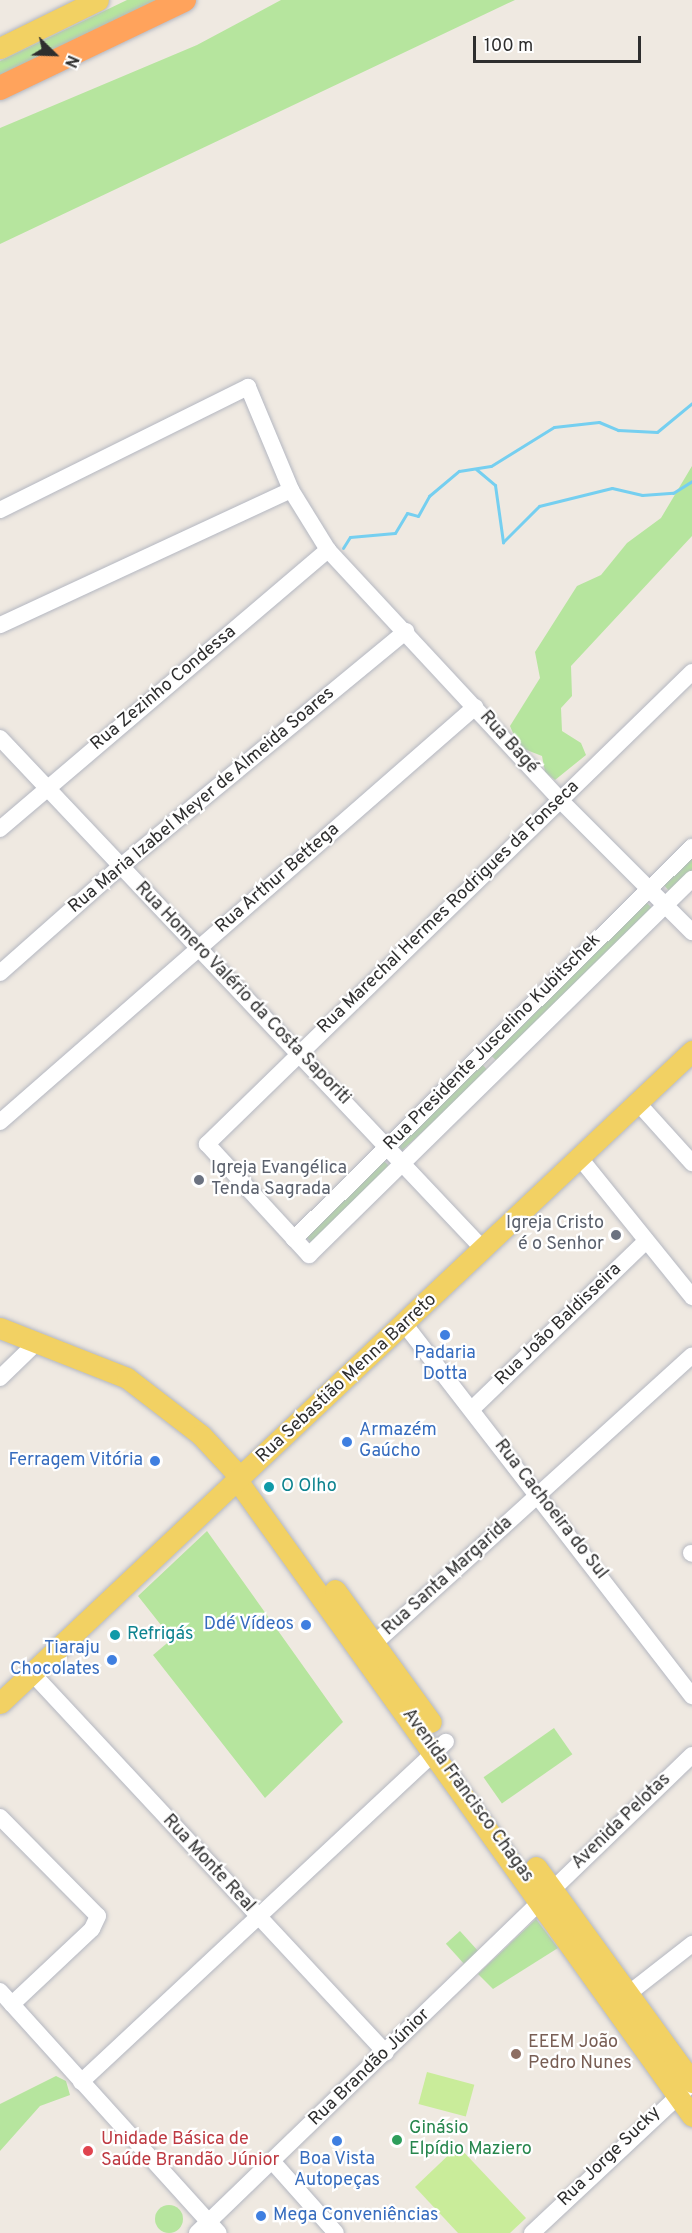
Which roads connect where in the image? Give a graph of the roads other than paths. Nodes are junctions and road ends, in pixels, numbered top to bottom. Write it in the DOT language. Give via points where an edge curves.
graph roads {
  1 [pos="98,0"];
  2 [pos="184,0"];
  3 [pos="0,48"];
  4 [pos="0,88"];
  5 [pos="291,490"];
  6 [pos="0,510"];
  7 [pos="328,550"];
  8 [pos="0,625"];
  9 [pos="406,631"];
  10 [pos="692,672"];
  11 [pos="475,707"];
  12 [pos="0,738"];
  13 [pos="47,788"];
  14 [pos="560,800"];
  15 [pos="0,829"];
  16 [pos="692,847"];
  17 [pos="120,867"];
  18 [pos="692,879"];
  19 [pos="649,889"];
  20 [pos="666,905"];
  21 [pos="692,932"];
  22 [pos="197,950"];
  23 [pos="0,973"];
  24 [pos="692,1051"];
  25 [pos="298,1054"];
  26 [pos="481,1055"];
  27 [pos="497,1070"];
  28 [pos="638,1103"];
  29 [pos="0,1122"];
  30 [pos="388,1147"];
  31 [pos="580,1158"];
  32 [pos="403,1163"];
  33 [pos="692,1163"];
  34 [pos="294,1239"];
  35 [pos="646,1241"];
  36 [pos="484,1250"];
  37 [pos="692,1297"];
  38 [pos="406,1326"];
  39 [pos="0,1328"];
  40 [pos="36,1343"];
  41 [pos="692,1355"];
  42 [pos="0,1378"];
  43 [pos="472,1409"];
  44 [pos="241,1476"];
  45 [pos="538,1495"];
  46 [pos="369,1648"];
  47 [pos="32,1673"];
  48 [pos="692,1696"];
  49 [pos="0,1703"];
  50 [pos="440,1747"];
  51 [pos="692,1755"];
  52 [pos="0,1817"];
  53 [pos="548,1895"];
  54 [pos="259,1918"];
  55 [pos="692,1944"];
  56 [pos="6,1998"];
  57 [pos="621,2000"];
  58 [pos="386,2053"];
  59 [pos="81,2082"];
  60 [pos="688,2097"];
  61 [pos="272,2161"];
  62 [pos="208,2229"];
  63 [pos="336,2233"];
  64 [pos="532,2233"];
  1 -- 3 [label="main road"];
  2 -- 4 [label="highway"];
  5 -- 6 [label="street, Rua Bagé" via="248,387"];
  5 -- 7 [label="street, Rua Bagé"];
  5 -- 8 [label="street"];
  7 -- 9 [label="street, Rua Bagé"];
  7 -- 13 [label="street, Rua Zezinho Condessa"];
  9 -- 11 [label="street, Rua Bagé"];
  9 -- 17 [label="street, Rua Maria Izabel Meyer de Almeida Soares"];
  10 -- 14 [label="street, Rua Marechal Hermes Rodrigues da Fonseca"];
  11 -- 14 [label="street, Rua Bagé"];
  11 -- 22 [label="street, Rua Arthur Bettega"];
  12 -- 13 [label="street, Rua Homero Valério da Costa Saporiti"];
  13 -- 15 [label="street, Rua Zezinho Condessa"];
  13 -- 17 [label="street, Rua Homero Valério da Costa Saporiti"];
  14 -- 19 [label="street, Rua Bagé"];
  14 -- 25 [label="street, Rua Marechal Hermes Rodrigues da Fonseca"];
  16 -- 19 [label="street, Rua Presidente Juscelino Kubitschek"];
  17 -- 22 [label="street, Rua Homero Valério da Costa Saporiti"];
  17 -- 23 [label="street, Rua Maria Izabel Meyer de Almeida Soares"];
  18 -- 20 [label="street, Rua Presidente Juscelino Kubitschek"];
  19 -- 20 [label="street, Rua Bagé"];
  19 -- 26 [label="street, Rua Presidente Juscelino Kubitschek"];
  20 -- 21 [label="street, Rua Bagé"];
  20 -- 27 [label="street, Rua Presidente Juscelino Kubitschek"];
  22 -- 25 [label="street, Rua Homero Valério da Costa Saporiti"];
  22 -- 29 [label="street, Rua Arthur Bettega"];
  24 -- 28 [label="main road, Rua Sebastião Menna Barreto"];
  25 -- 30 [label="street, Rua Homero Valério da Costa Saporiti"];
  25 -- 34 [label="street, Rua Marechal Hermes Rodrigues da Fonseca" via="207,1144"];
  26 -- 27 [label="street"];
  26 -- 30 [label="street, Rua Presidente Juscelino Kubitschek"];
  27 -- 32 [label="street, Rua Presidente Juscelino Kubitschek"];
  28 -- 31 [label="main road, Rua Sebastião Menna Barreto"];
  28 -- 33 [label="street"];
  30 -- 32 [label="street, Rua Homero Valério da Costa Saporiti"];
  30 -- 34 [label="street, Rua Presidente Juscelino Kubitschek"];
  31 -- 35 [label="street"];
  31 -- 36 [label="main road, Rua Sebastião Menna Barreto"];
  32 -- 34 [label="street, Rua Presidente Juscelino Kubitschek" via="309,1255"];
  32 -- 36 [label="street, Rua Homero Valério da Costa Saporiti"];
  35 -- 37 [label="street"];
  35 -- 43 [label="street, Rua João Baldisseira"];
  36 -- 38 [label="main road, Rua Sebastião Menna Barreto"];
  38 -- 43 [label="street, Rua Cachoeira do Sul"];
  38 -- 44 [label="main road, Rua Sebastião Menna Barreto"];
  39 -- 40 [label="main road, Avenida Francisco Chagas"];
  40 -- 42 [label="street"];
  40 -- 44 [label="main road, Avenida Francisco Chagas" via="147,1390"];
  41 -- 45 [label="street, Rua Santa Margarida"];
  43 -- 45 [label="street, Rua Cachoeira do Sul"];
  44 -- 46 [label="main road, Avenida Francisco Chagas"];
  44 -- 47 [label="main road, Rua Sebastião Menna Barreto"];
  45 -- 46 [label="street, Rua Santa Margarida"];
  45 -- 48 [label="street, Rua Cachoeira do Sul"];
  46 -- 50 [label="main road, Avenida Francisco Chagas"];
  47 -- 49 [label="main road, Rua Sebastião Menna Barreto"];
  47 -- 54 [label="street, Rua Monte Real"];
  50 -- 53 [label="main road, Avenida Francisco Chagas"];
  50 -- 54 [label="street"];
  51 -- 53 [label="street, Avenida Pelotas"];
  52 -- 56 [label="street" via="98,1916 92,1929"];
  53 -- 57 [label="main road, Avenida Francisco Chagas"];
  53 -- 58 [label="street, Rua Brandão Júnior"];
  54 -- 58 [label="street, Rua Monte Real"];
  54 -- 59 [label="street"];
  55 -- 57 [label="street"];
  56 -- 59 [label="street"];
  57 -- 60 [label="main road, Avenida Francisco Chagas"];
  58 -- 61 [label="street, Rua Brandão Júnior"];
  59 -- 62 [label="street"];
  60 -- 64 [label="street, Rua Jorge Sucky"];
  61 -- 62 [label="street, Rua Brandão Júnior"];
  61 -- 63 [label="street"];
}
